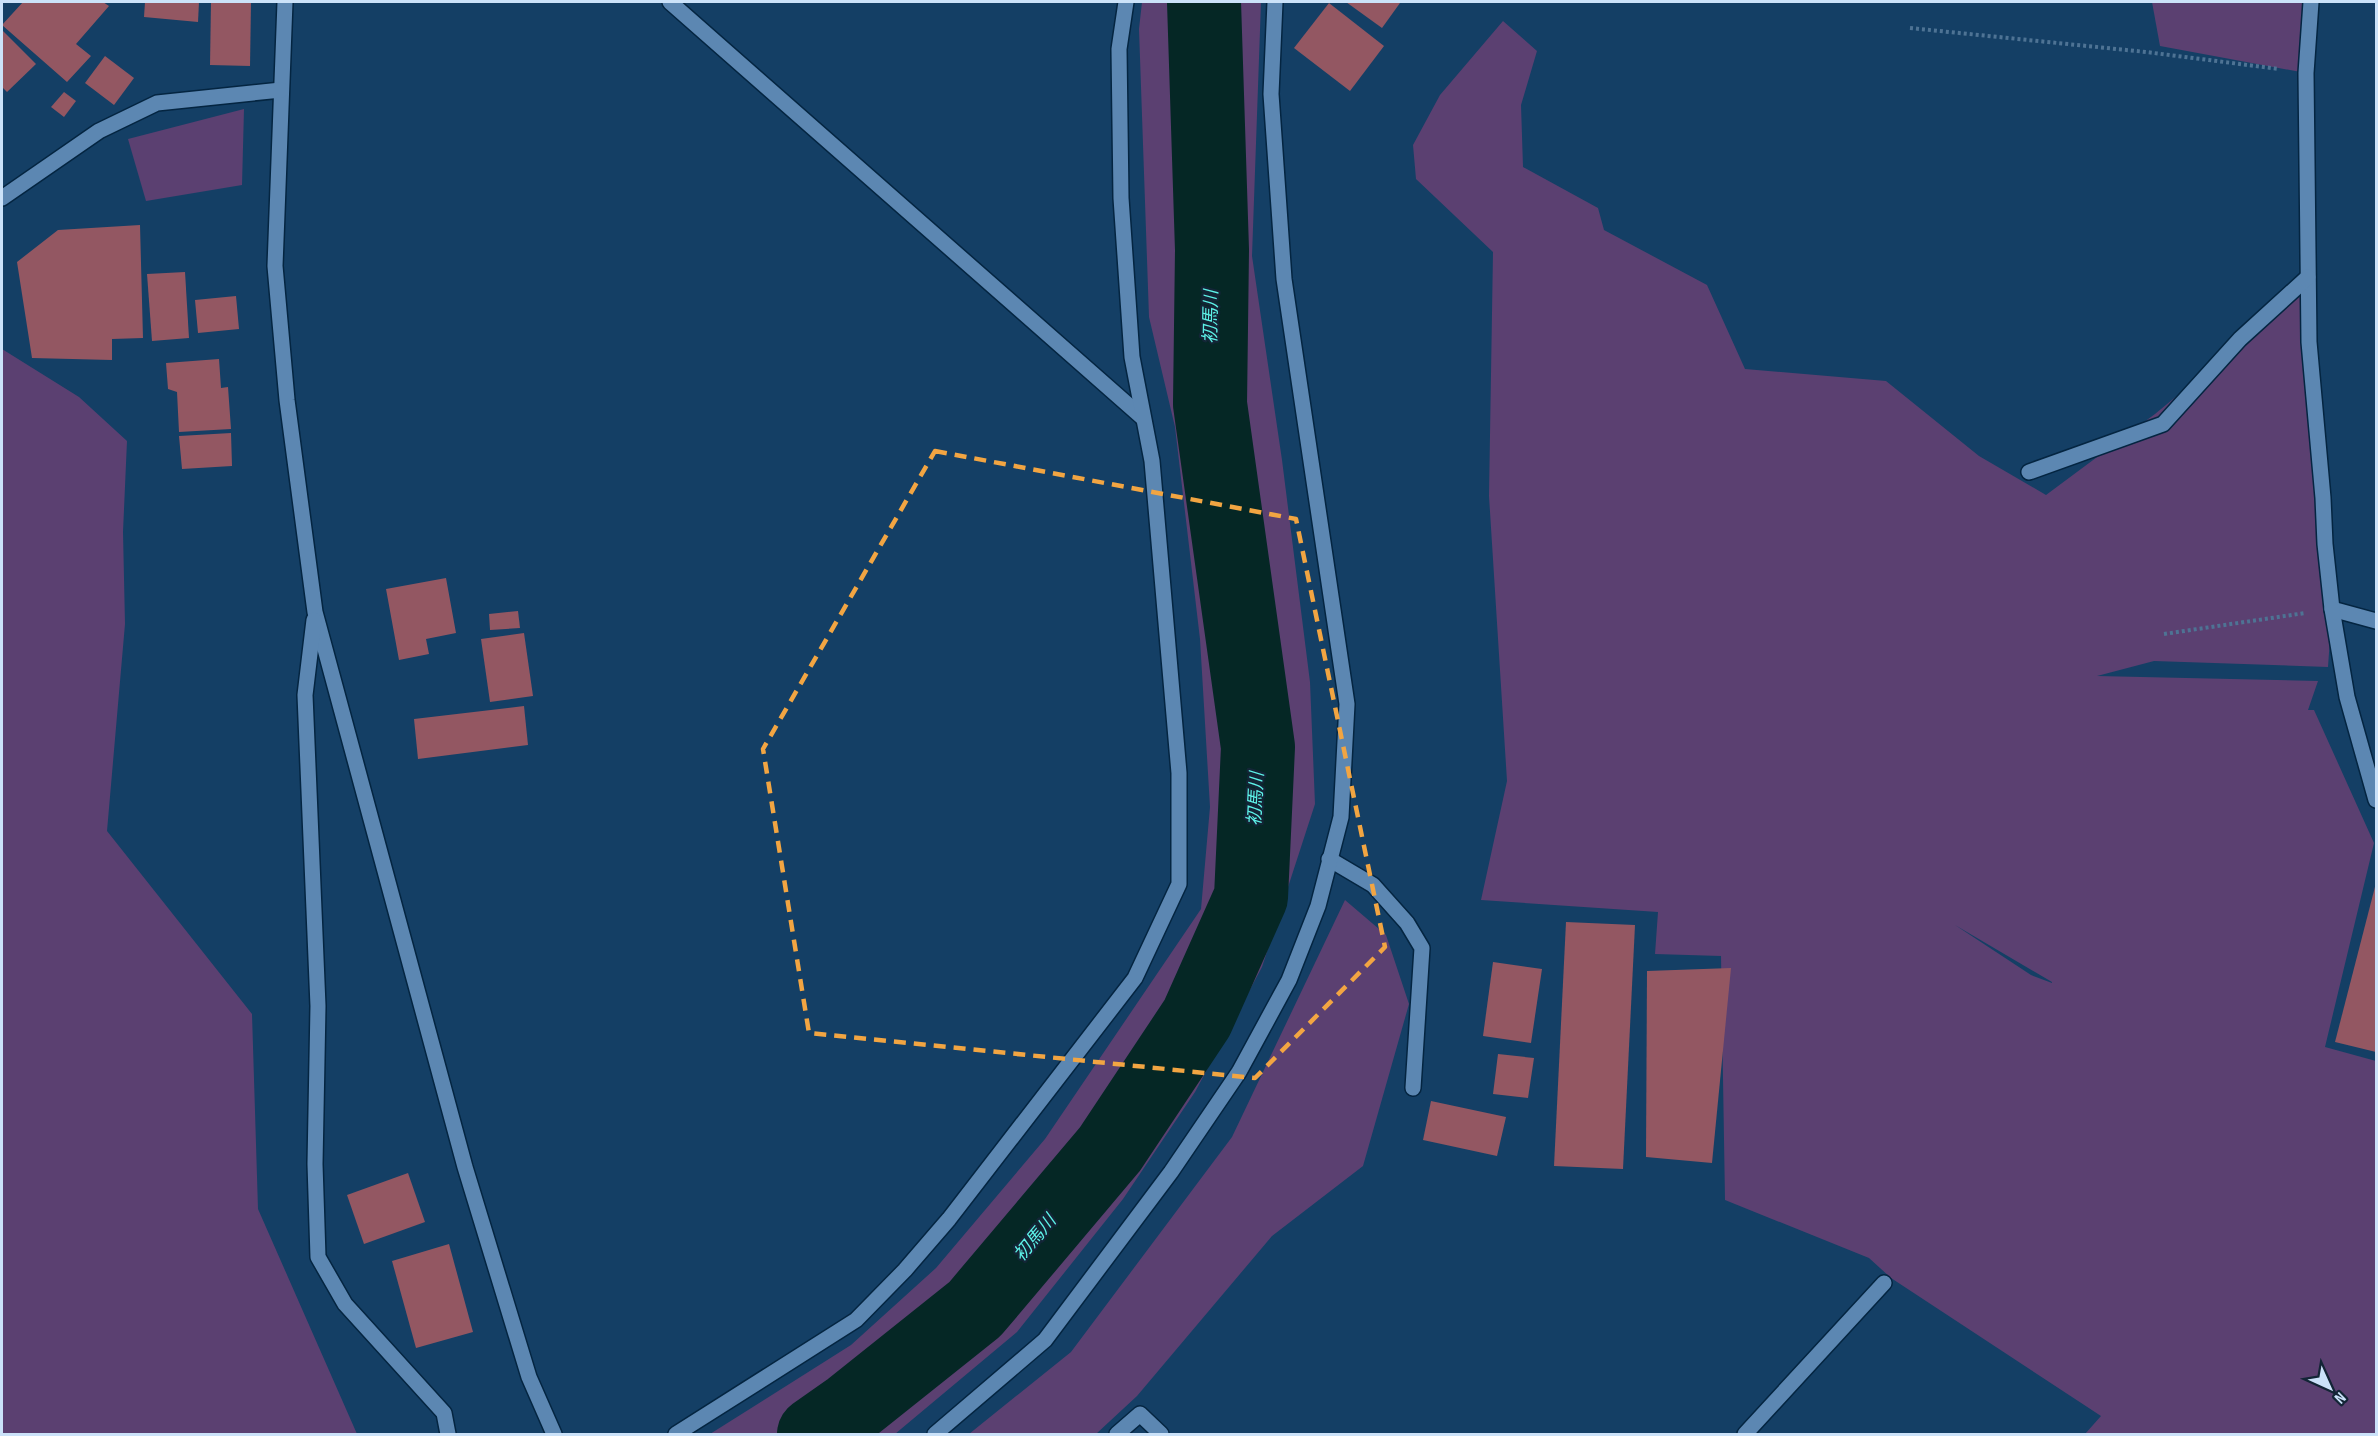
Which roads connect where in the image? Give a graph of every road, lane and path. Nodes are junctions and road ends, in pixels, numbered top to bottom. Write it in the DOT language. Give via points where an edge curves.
graph roads {
  1 [pos="285,2"];
  2 [pos="670,2"];
  3 [pos="1126,2"];
  4 [pos="1275,2"];
  5 [pos="2311,2"];
  6 [pos="1910,28"];
  7 [pos="2306,73"];
  8 [pos="281,90"];
  9 [pos="2,198"];
  10 [pos="2308,277"];
  11 [pos="1143,418"];
  12 [pos="2028,472"];
  13 [pos="2332,609"];
  14 [pos="315,612"];
  15 [pos="2376,621"];
  16 [pos="2164,634"];
  17 [pos="2376,800"];
  18 [pos="1329,859"];
  19 [pos="1413,1088"];
  20 [pos="1884,1282"];
  21 [pos="448,1434"];
  22 [pos="554,1434"];
  23 [pos="676,1434"];
  24 [pos="935,1434"];
  25 [pos="1117,1434"];
  26 [pos="1161,1434"];
  27 [pos="1745,1434"];
  1 -- 8 [label="street"];
  2 -- 11 [label="street"];
  3 -- 11 [label="street" via="1119,49 1121,198 1132,357"];
  4 -- 18 [label="street" via="1271,93 1284,279 1347,704 1341,817"];
  5 -- 7 [label="street"];
  6 -- 7 [label="path"];
  7 -- 10 [label="street"];
  8 -- 9 [label="street" via="157,103 99,131"];
  8 -- 14 [label="street" via="275,266 287,400"];
  10 -- 12 [label="street" via="2240,339 2163,423"];
  10 -- 13 [label="street" via="2309,342"];
  11 -- 23 [label="street" via="1152,461 1179,773 1179,884 1135,978 905,1270 856,1320"];
  13 -- 15 [label="street"];
  13 -- 16 [label="path"];
  13 -- 17 [label="street" via="2347,697"];
  14 -- 21 [label="street" via="305,694 318,1006 318,1257 345,1304 444,1413"];
  14 -- 22 [label="street" via="468,1177 529,1377"];
  18 -- 19 [label="street" via="1373,885 1407,923 1422,948"];
  18 -- 24 [label="street" via="1317,906 1284,993 1239,1072 1045,1340"];
  20 -- 27 [label="street"];
  25 -- 26 [label="street" via="1140,1414"];
}
